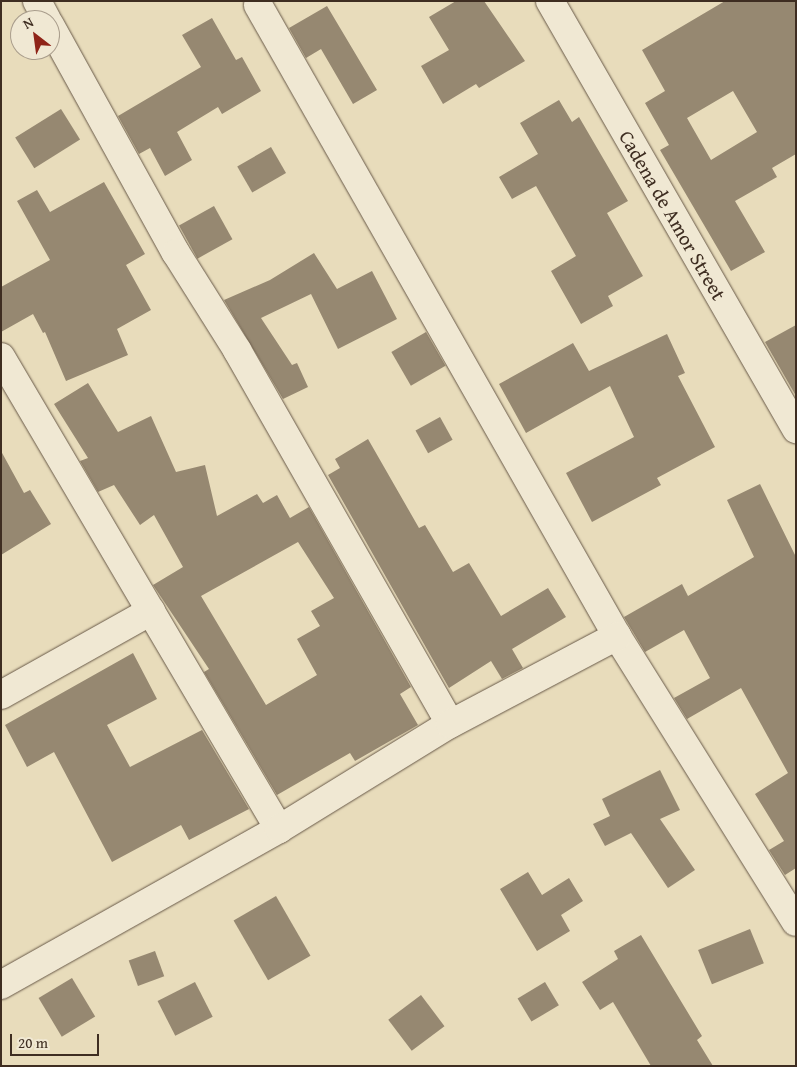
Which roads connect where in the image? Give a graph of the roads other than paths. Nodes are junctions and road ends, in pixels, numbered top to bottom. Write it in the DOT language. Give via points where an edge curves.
graph roads {
  1 [pos="550,1"];
  2 [pos="258,5"];
  3 [pos="60,43"];
  4 [pos="1,357"];
  5 [pos="796,429"];
  6 [pos="151,611"];
  7 [pos="617,636"];
  8 [pos="1,694"];
  9 [pos="450,724"];
  10 [pos="279,829"];
  11 [pos="796,922"];
  12 [pos="1,985"];
  1 -- 5 [label="street, Cadena de Amor Street"];
  2 -- 7 [label="street"];
  3 -- 9 [label="street" via="176,253 237,350"];
  4 -- 6 [label="street"];
  6 -- 8 [label="street"];
  6 -- 10 [label="street"];
  7 -- 9 [label="street"];
  7 -- 11 [label="street"];
  9 -- 10 [label="street"];
  10 -- 12 [label="street"];
}
